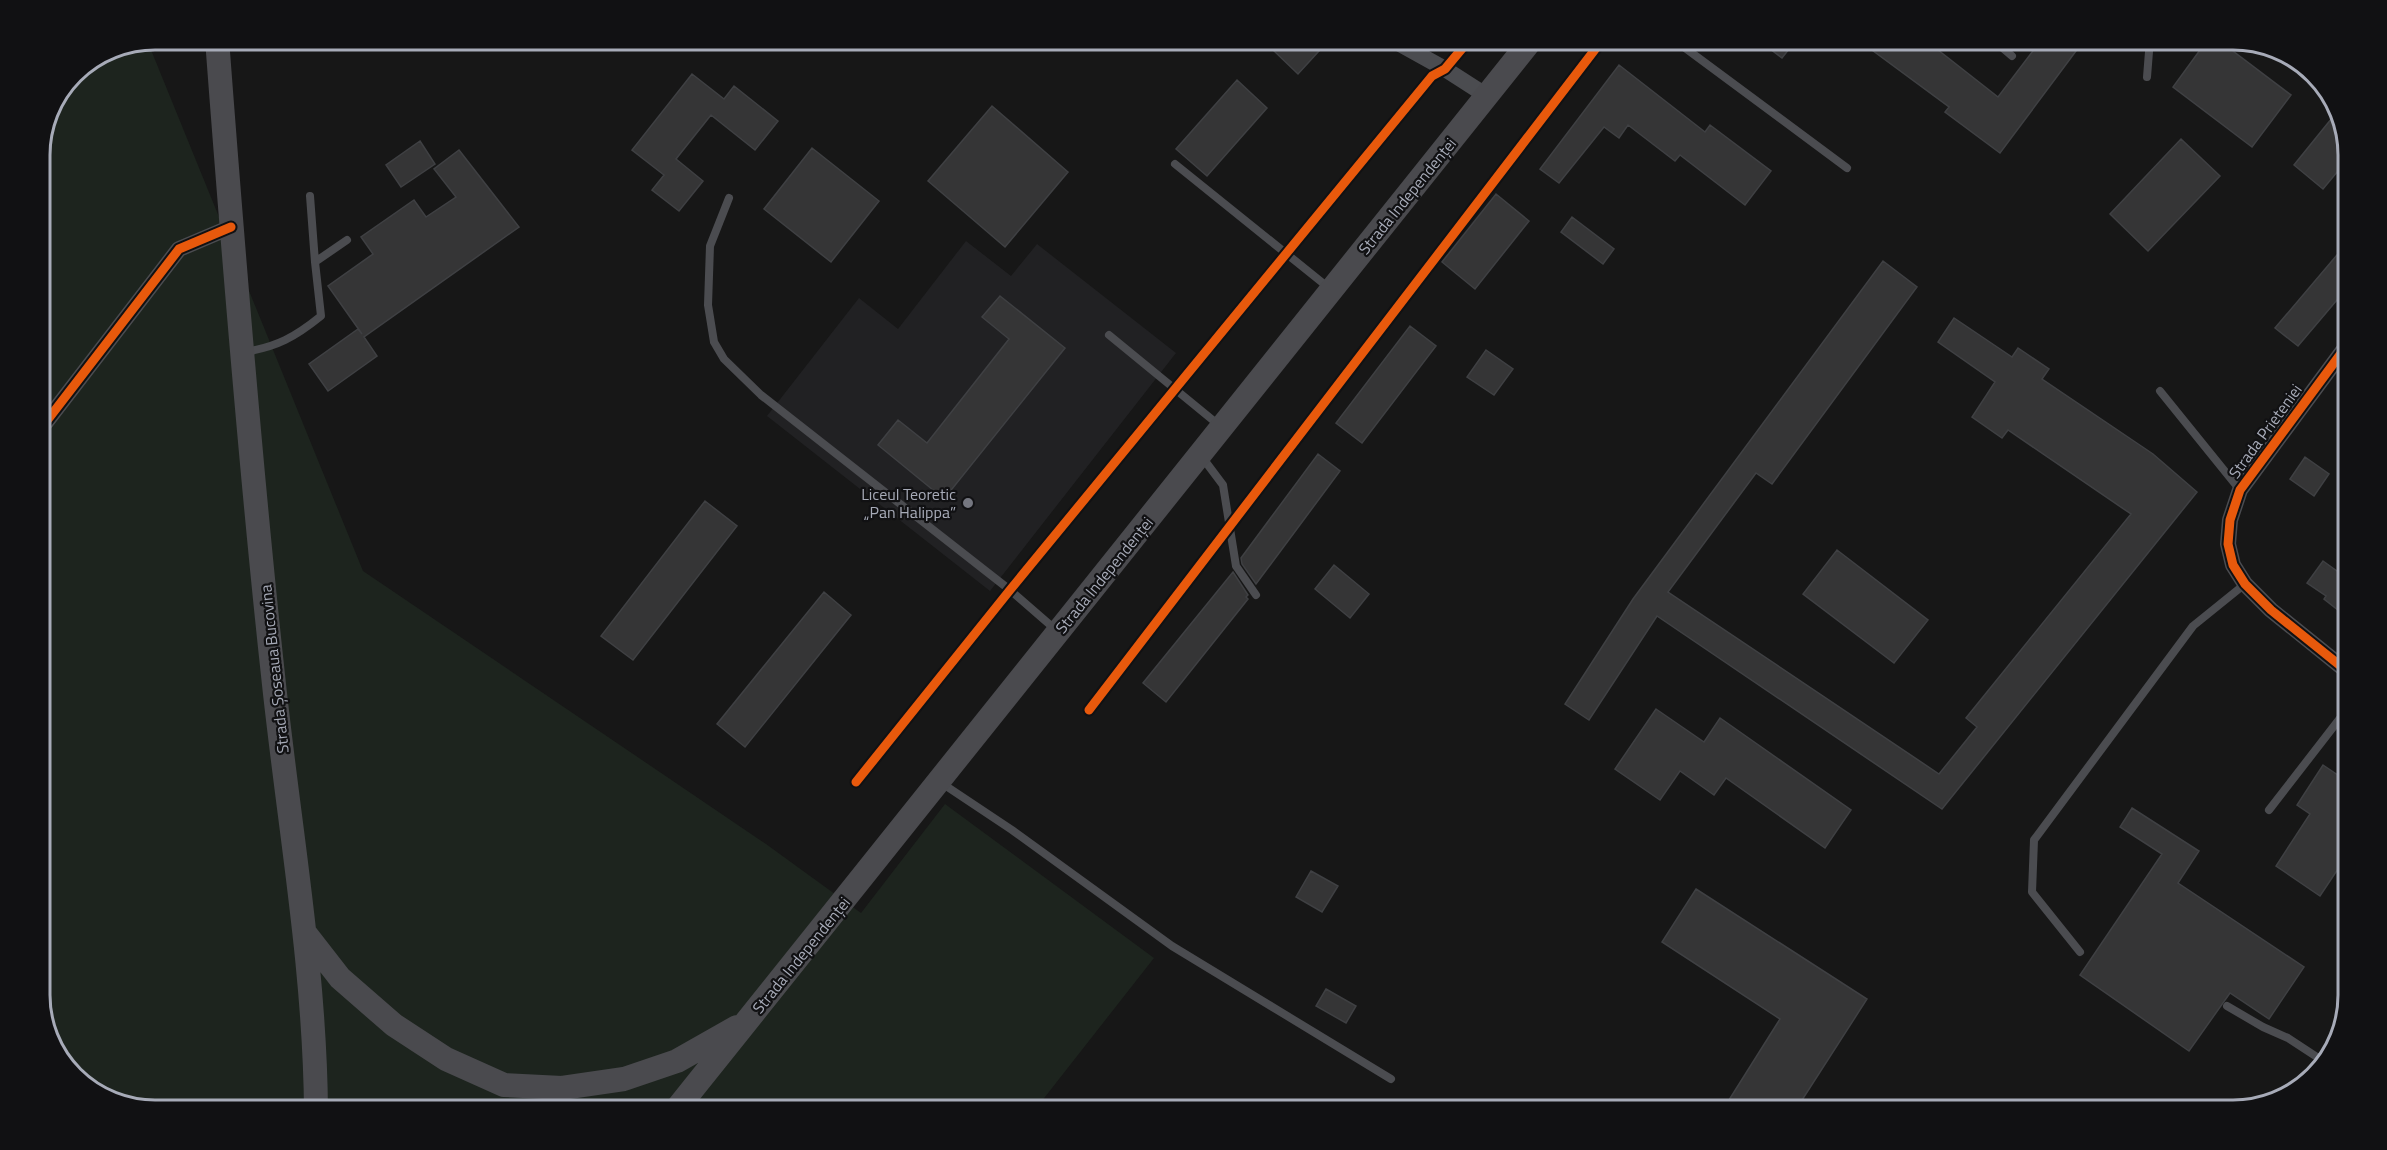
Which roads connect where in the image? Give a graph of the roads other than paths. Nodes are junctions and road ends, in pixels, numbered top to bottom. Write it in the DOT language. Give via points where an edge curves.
graph roads {
  1 [pos="218,50"];
  2 [pos="1411,50"];
  3 [pos="1523,50"];
  4 [pos="1688,50"];
  5 [pos="2005,50"];
  6 [pos="2149,50"];
  7 [pos="2012,56"];
  8 [pos="2148,76"];
  9 [pos="1487,96"];
  10 [pos="1175,164"];
  11 [pos="1847,168"];
  12 [pos="310,196"];
  13 [pos="729,198"];
  14 [pos="231,227"];
  15 [pos="347,240"];
  16 [pos="315,262"];
  17 [pos="1332,291"];
  18 [pos="1109,335"];
  19 [pos="243,352"];
  20 [pos="2337,359"];
  21 [pos="2160,391"];
  22 [pos="50,417"];
  23 [pos="1222,428"];
  24 [pos="1200,455"];
  25 [pos="2240,490"];
  26 [pos="2245,584"];
  27 [pos="1256,595"];
  28 [pos="1058,633"];
  29 [pos="2338,664"];
  30 [pos="2338,721"];
  31 [pos="940,782"];
  32 [pos="2269,810"];
  33 [pos="305,933"];
  34 [pos="2080,952"];
  35 [pos="2227,1006"];
  36 [pos="750,1019"];
  37 [pos="2317,1057"];
  38 [pos="1391,1079"];
  39 [pos="316,1100"];
  40 [pos="684,1100"];
  1 -- 14 [label="main road, Strada Șoseaua Bucovina"];
  2 -- 9 [label="street"];
  3 -- 9 [label="main road, Strada Independenței"];
  4 -- 11 [label="lane"];
  5 -- 7 [label="lane"];
  6 -- 8 [label="lane"];
  9 -- 17 [label="main road, Strada Independenței"];
  10 -- 17 [label="lane"];
  12 -- 16 [label="lane"];
  13 -- 28 [label="lane" via="710,246 708,305 714,342 724,359 761,394 1010,590"];
  14 -- 19 [label="main road, Strada Șoseaua Bucovina"];
  14 -- 22 [label="street" via="179,249"];
  15 -- 16 [label="lane"];
  16 -- 19 [label="lane" via="321,316 295,337 266,349"];
  17 -- 23 [label="main road, Strada Independenței"];
  18 -- 23 [label="lane"];
  19 -- 33 [label="main road, Strada Șoseaua Bucovina" via="273,676"];
  20 -- 25 [label="street, Strada Prieteniei"];
  21 -- 25 [label="lane"];
  23 -- 24 [label="main road, Strada Independenței"];
  24 -- 27 [label="lane" via="1223,485 1236,566"];
  24 -- 28 [label="main road, Strada Independenței"];
  25 -- 26 [label="street, Strada Prieteniei" via="2230,520 2228,544 2233,565"];
  26 -- 29 [label="street"];
  26 -- 34 [label="lane" via="2193,626 2034,840 2032,892"];
  28 -- 31 [label="main road, Strada Independenței"];
  30 -- 32 [label="lane"];
  31 -- 36 [label="main road, Strada Independenței"];
  31 -- 38 [label="lane" via="1172,945"];
  33 -- 36 [label="main road" via="340,978 394,1025 446,1059 504,1085 562,1089 624,1079 677,1061"];
  33 -- 39 [label="main road, Strada Șoseaua Bucovina"];
  35 -- 37 [label="lane"];
  36 -- 40 [label="main road, Strada Independenței"];
}
